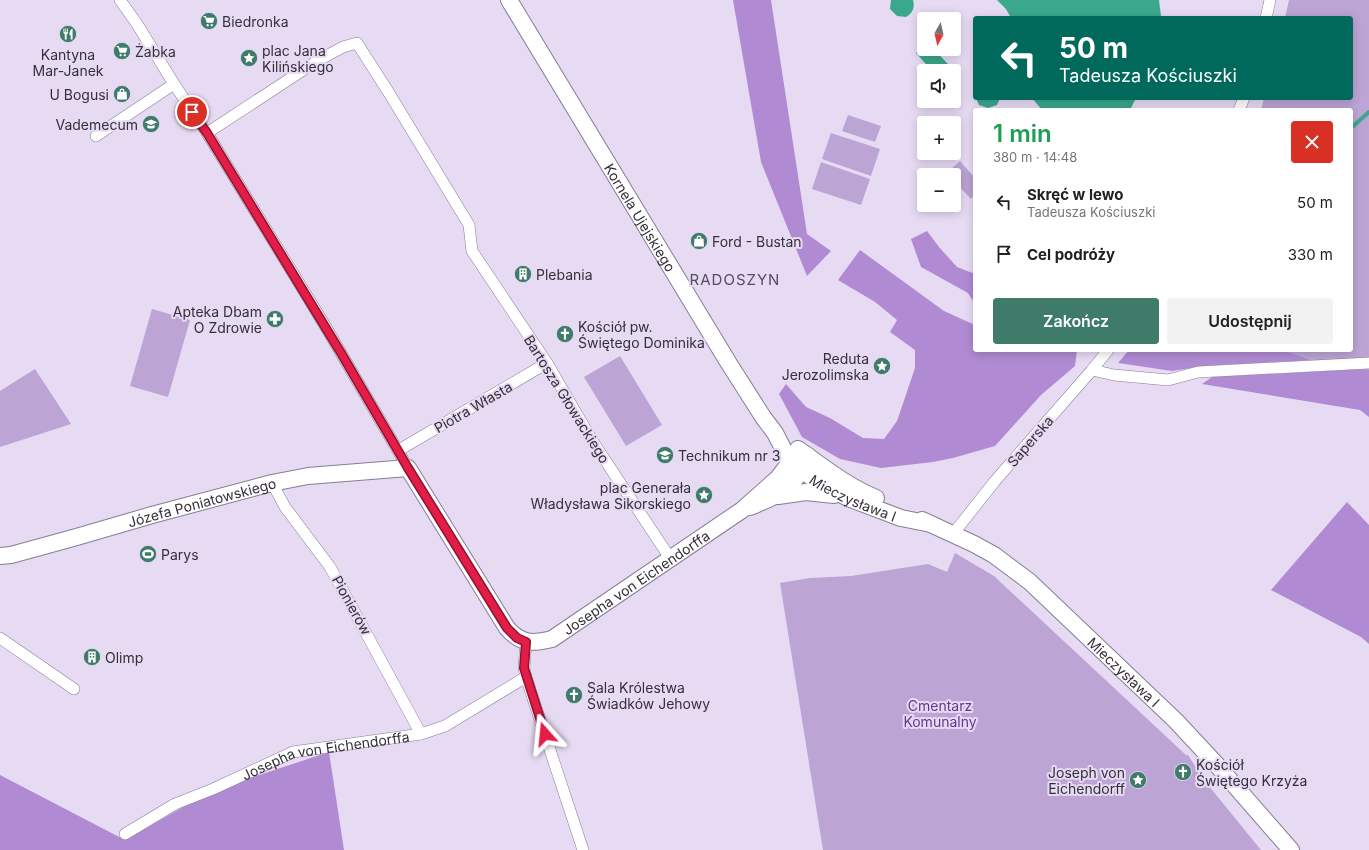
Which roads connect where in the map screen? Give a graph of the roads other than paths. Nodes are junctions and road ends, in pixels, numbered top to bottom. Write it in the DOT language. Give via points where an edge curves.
graph roads {
  1 [pos="120,0"];
  2 [pos="509,0"];
  3 [pos="1270,0"];
  4 [pos="1266,16"];
  5 [pos="174,84"];
  6 [pos="207,133"];
  7 [pos="96,136"];
  8 [pos="1106,352"];
  9 [pos="547,363"];
  10 [pos="1369,363"];
  11 [pos="1092,370"];
  12 [pos="775,433"];
  13 [pos="399,450"];
  14 [pos="807,455"];
  15 [pos="795,467"];
  16 [pos="408,468"];
  17 [pos="272,483"];
  18 [pos="777,496"];
  19 [pos="848,498"];
  20 [pos="742,510"];
  21 [pos="931,524"];
  22 [pos="953,534"];
  23 [pos="0,556"];
  24 [pos="670,558"];
  25 [pos="0,638"];
  26 [pos="526,642"];
  27 [pos="526,677"];
  28 [pos="74,689"];
  29 [pos="421,734"];
  30 [pos="125,834"];
  31 [pos="583,850"];
  32 [pos="1291,850"];
  1 -- 5 [label="street"];
  2 -- 12 [label="main road, Kornela Ujejskiego" via="728,362"];
  3 -- 4 [label="street"];
  5 -- 6 [label="street"];
  5 -- 7 [label="street"];
  6 -- 9 [label="street, Bartosza Głowackiego" via="317,61 343,47 357,43 469,225 472,251"];
  6 -- 13 [label="street"];
  8 -- 11 [label="street, Saperska"];
  9 -- 13 [label="street, Piotra Własta"];
  9 -- 24 [label="street, Bartosza Głowackiego" via="593,442"];
  10 -- 11 [label="street" via="1198,372 1168,380 1114,375"];
  11 -- 22 [label="street, Saperska" via="995,481"];
  12 -- 14 [label="main road, Kornela Ujejskiego"];
  12 -- 15 [label="main road, Kornela Ujejskiego"];
  13 -- 16 [label="street"];
  14 -- 15 [label="main road, Josepha von Eichendorffa"];
  14 -- 21 [label="main road, Mieczysława I" via="860,491"];
  15 -- 18 [label="main road, Josepha von Eichendorffa" via="791,485"];
  15 -- 19 [label="main road, Mieczysława I"];
  15 -- 20 [label="main road, Josepha von Eichendorffa" via="778,478"];
  16 -- 17 [label="main road, Józefa Poniatowskiego" via="308,476"];
  16 -- 26 [label="main road" via="507,628 517,638"];
  17 -- 23 [label="main road, Józefa Poniatowskiego"];
  17 -- 29 [label="street, Pionierów" via="285,507 330,566"];
  18 -- 19 [label="main road" via="806,492"];
  18 -- 20 [label="main road, Josepha von Eichendorffa"];
  19 -- 21 [label="main road, Mieczysława I" via="901,518"];
  20 -- 24 [label="main road, Josepha von Eichendorffa"];
  21 -- 22 [label="main road, Mieczysława I"];
  22 -- 32 [label="main road, Mieczysława I" via="994,555 1048,598 1202,747"];
  24 -- 26 [label="main road, Josepha von Eichendorffa" via="552,639 538,643"];
  25 -- 28 [label="street"];
  26 -- 27 [label="street"];
  27 -- 29 [label="street, Josepha von Eichendorffa" via="444,726"];
  27 -- 31 [label="street"];
  29 -- 30 [label="street, Josepha von Eichendorffa" via="293,752 175,804"];
}
